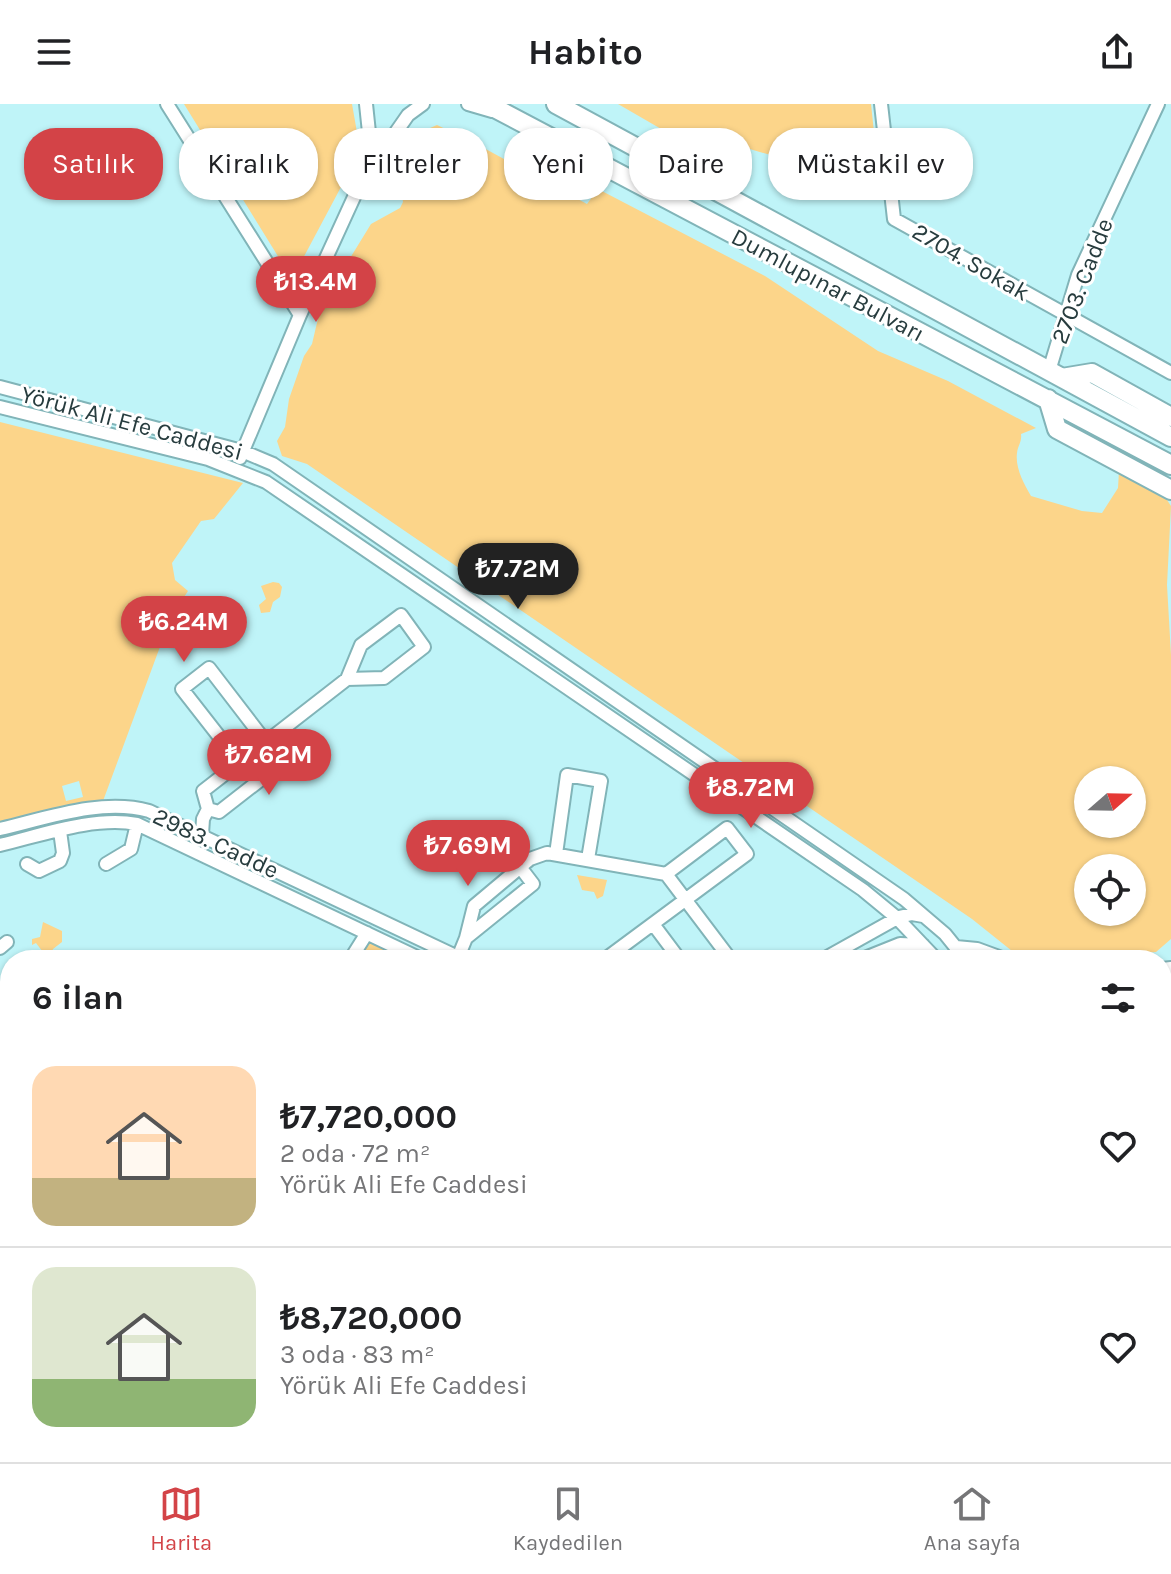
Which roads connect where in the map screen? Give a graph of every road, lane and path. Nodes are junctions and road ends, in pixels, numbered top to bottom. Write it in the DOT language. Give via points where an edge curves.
graph roads {
  1 [pos="167,104"];
  2 [pos="366,104"];
  3 [pos="423,104"];
  4 [pos="468,104"];
  5 [pos="487,104"];
  6 [pos="556,104"];
  7 [pos="881,104"];
  8 [pos="1158,104"];
  9 [pos="512,117"];
  10 [pos="369,128"];
  11 [pos="399,128"];
  12 [pos="353,200"];
  13 [pos="300,315"];
  14 [pos="1064,315"];
  15 [pos="1171,373"];
  16 [pos="1055,375"];
  17 [pos="0,387"];
  18 [pos="1048,399"];
  19 [pos="0,407"];
  20 [pos="1171,417"];
  21 [pos="1171,437"];
  22 [pos="242,451"];
  23 [pos="1171,465"];
  24 [pos="238,469"];
  25 [pos="1171,490"];
  26 [pos="347,679"];
  27 [pos="266,742"];
  28 [pos="239,762"];
  29 [pos="122,808"];
  30 [pos="208,809"];
  31 [pos="131,823"];
  32 [pos="0,829"];
  33 [pos="60,831"];
  34 [pos="202,834"];
  35 [pos="0,845"];
  36 [pos="556,854"];
  37 [pos="588,859"];
  38 [pos="27,864"];
  39 [pos="106,864"];
  40 [pos="520,867"];
  41 [pos="666,874"];
  42 [pos="686,899"];
  43 [pos="897,918"];
  44 [pos="929,919"];
  45 [pos="653,924"];
  46 [pos="367,933"];
  47 [pos="466,938"];
  48 [pos="923,945"];
  49 [pos="956,947"];
  50 [pos="356,950"];
  51 [pos="402,950"];
  52 [pos="441,950"];
  53 [pos="463,950"];
  54 [pos="618,950"];
  55 [pos="672,950"];
  56 [pos="724,950"];
  57 [pos="840,950"];
  58 [pos="885,950"];
  59 [pos="928,950"];
  60 [pos="958,950"];
  61 [pos="981,950"];
  1 -- 13 [label="street"];
  2 -- 10 [label="street"];
  3 -- 11 [label="street"];
  4 -- 9 [label="street"];
  5 -- 9 [label="highway, Dumlupınar Bulvarı"];
  6 -- 16 [label="highway, Dumlupınar Bulvarı"];
  7 -- 14 [label="street, 2704. Sokak" via="894,219"];
  8 -- 14 [label="street, 2703. Cadde"];
  9 -- 18 [label="highway, Dumlupınar Bulvarı"];
  12 -- 13 [label="street"];
  13 -- 22 [label="street"];
  14 -- 15 [label="street"];
  14 -- 16 [label="street, 2703. Cadde"];
  16 -- 20 [label="highway" via="1092,373"];
  16 -- 21 [label="highway, Dumlupınar Bulvarı"];
  17 -- 22 [label="street, Yörük Ali Efe Caddesi"];
  18 -- 23 [label="highway, Dumlupınar Bulvarı"];
  18 -- 25 [label="highway" via="1057,429"];
  19 -- 24 [label="street, Yörük Ali Efe Caddesi"];
  22 -- 24 [label="street"];
  22 -- 44 [label="street, Yörük Ali Efe Caddesi" via="283,470"];
  24 -- 43 [label="street, Yörük Ali Efe Caddesi" via="271,485 620,722"];
  26 -- 26 [label="street" via="384,678 424,647 401,615 361,645"];
  26 -- 27 [label="street"];
  27 -- 28 [label="street"];
  27 -- 28 [label="street" via="209,668 182,689"];
  27 -- 30 [label="street" via="282,763 219,812"];
  28 -- 30 [label="street" via="203,791"];
  29 -- 31 [label="street"];
  29 -- 32 [label="street, 2983. Cadde"];
  29 -- 34 [label="street, 2983. Cadde" via="149,811"];
  30 -- 34 [label="street"];
  31 -- 33 [label="street, 2983. Cadde"];
  31 -- 39 [label="street" via="131,849"];
  31 -- 46 [label="street, 2983. Cadde"];
  33 -- 35 [label="street, 2983. Cadde"];
  33 -- 38 [label="street" via="60,861 39,871"];
  34 -- 52 [label="street, 2983. Cadde"];
  36 -- 37 [label="street"];
  36 -- 37 [label="street" via="567,775 601,781"];
  36 -- 40 [label="street" via="536,856"];
  37 -- 41 [label="street"];
  40 -- 47 [label="street" via="474,906"];
  40 -- 47 [label="street" via="533,884"];
  41 -- 42 [label="street"];
  41 -- 42 [label="street" via="727,828 747,854"];
  42 -- 45 [label="street"];
  42 -- 56 [label="street"];
  43 -- 44 [label="street" via="914,914"];
  43 -- 48 [label="street, Yörük Ali Efe Caddesi"];
  43 -- 57 [label="street"];
  44 -- 49 [label="street, Yörük Ali Efe Caddesi"];
  45 -- 54 [label="street"];
  45 -- 55 [label="street"];
  46 -- 50 [label="street"];
  46 -- 51 [label="street, 2983. Cadde"];
  47 -- 53 [label="street"];
  48 -- 58 [label="street" via="915,942"];
  48 -- 59 [label="street, Yörük Ali Efe Caddesi"];
  49 -- 60 [label="street, Yörük Ali Efe Caddesi"];
  49 -- 61 [label="street"];
}
